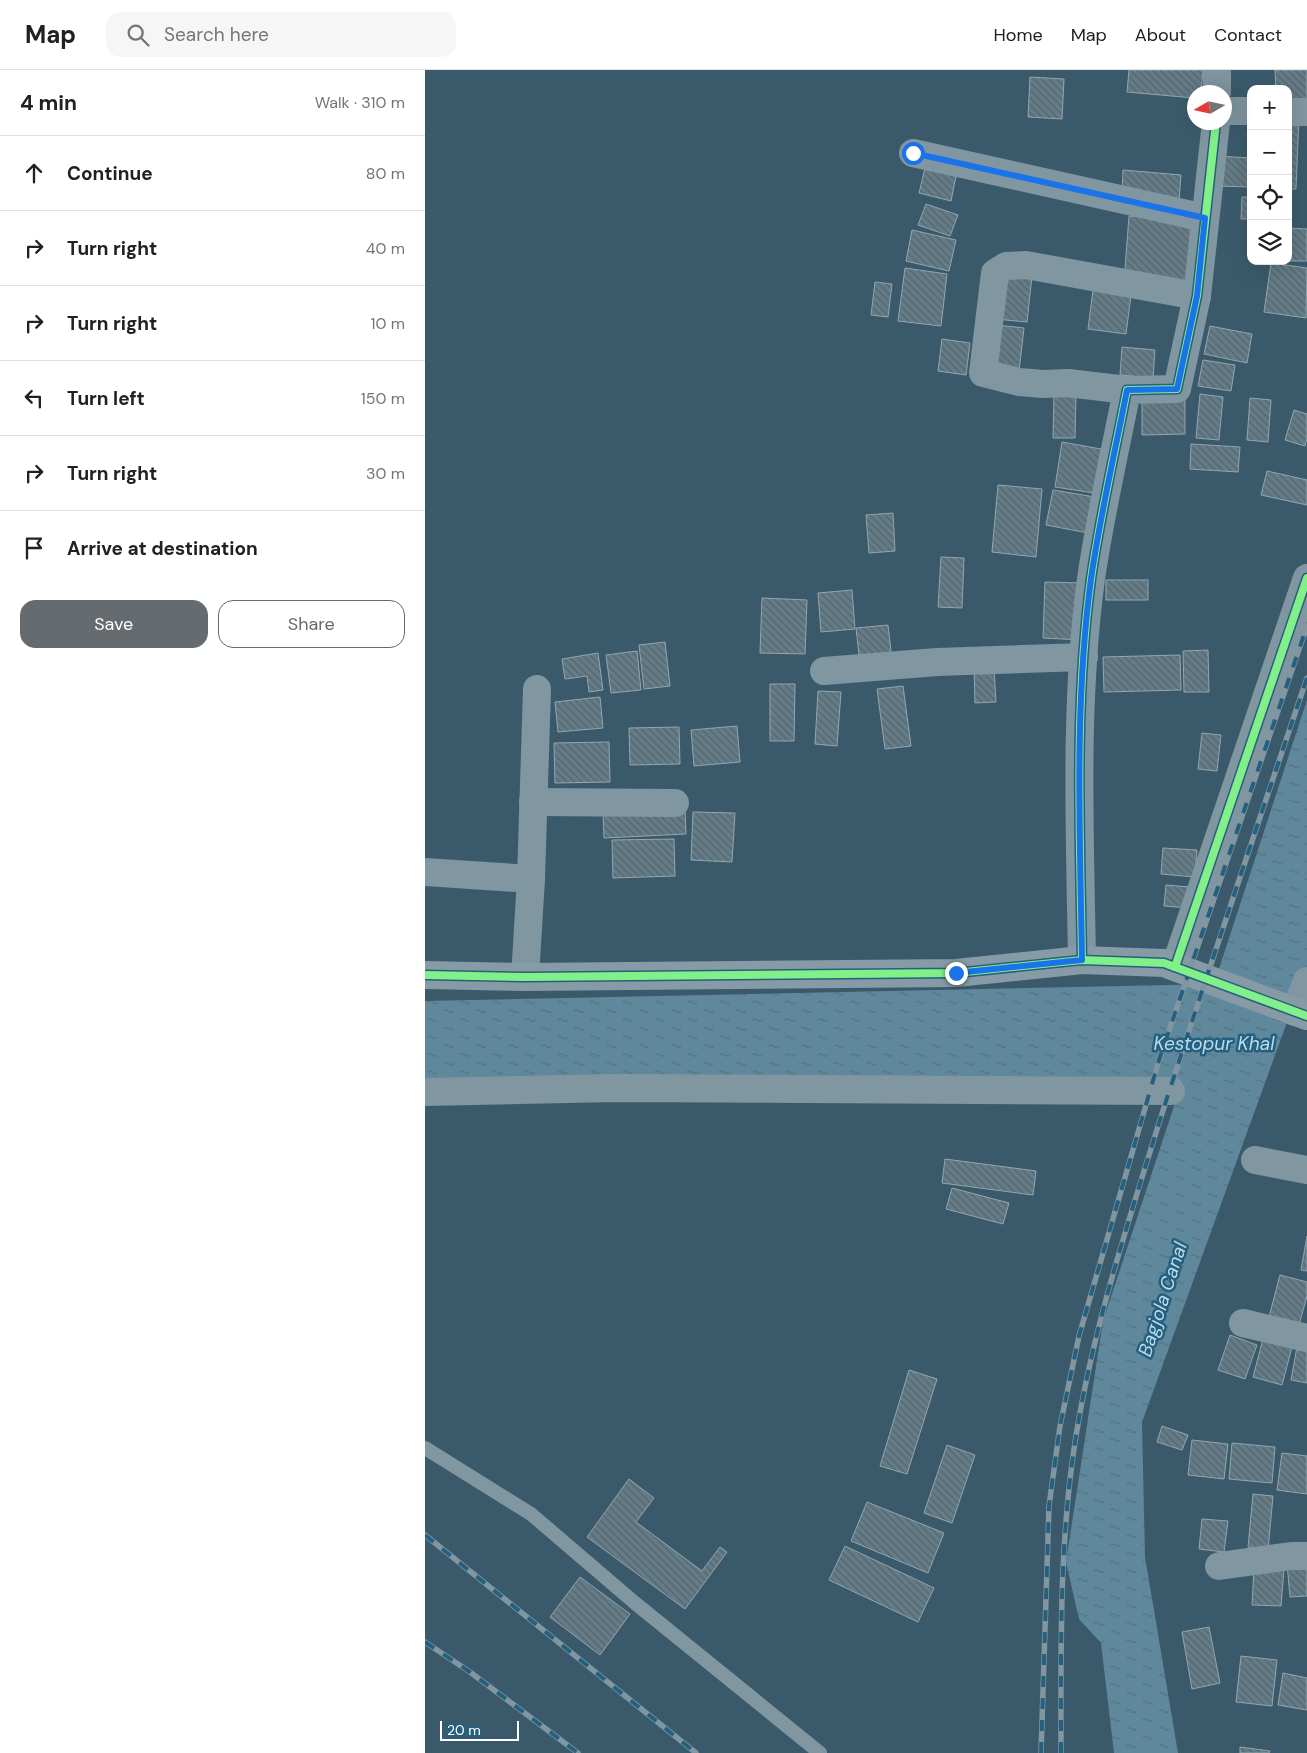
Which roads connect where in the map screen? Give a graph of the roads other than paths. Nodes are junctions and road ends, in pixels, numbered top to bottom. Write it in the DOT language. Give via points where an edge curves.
graph roads {
  1 [pos="1217,70"];
  2 [pos="1217,85"];
  3 [pos="1232,111"];
  4 [pos="1247,111"];
  5 [pos="1292,112"];
  6 [pos="1307,112"];
  7 [pos="1215,130"];
  8 [pos="913,153"];
  9 [pos="1205,218"];
  10 [pos="1197,296"];
  11 [pos="1127,390"];
  12 [pos="1307,578"];
  13 [pos="1084,657"];
  14 [pos="823,671"];
  15 [pos="537,689"];
  16 [pos="533,802"];
  17 [pos="675,804"];
  18 [pos="425,872"];
  19 [pos="531,879"];
  20 [pos="1082,960"];
  21 [pos="1180,968"];
  22 [pos="425,975"];
  23 [pos="525,977"];
  24 [pos="1307,981"];
  25 [pos="1301,1014"];
  26 [pos="1171,1091"];
  27 [pos="425,1092"];
  28 [pos="1255,1160"];
  29 [pos="1307,1170"];
  30 [pos="1243,1323"];
  31 [pos="1307,1338"];
  32 [pos="425,1448"];
  33 [pos="1307,1556"];
  34 [pos="1219,1566"];
  35 [pos="821,1753"];
  1 -- 2 [label="street"];
  3 -- 4 [label="street"];
  5 -- 6 [label="street"];
  7 -- 9 [label="street"];
  8 -- 9 [label="street"];
  9 -- 10 [label="street"];
  10 -- 11 [label="street" via="1177,389"];
  10 -- 11 [label="street" via="1026,265 1006,266 995,273 983,373 1019,382 1067,382"];
  11 -- 13 [label="street" via="1091,578"];
  12 -- 21 [label="street"];
  13 -- 14 [label="street" via="937,662"];
  13 -- 20 [label="street" via="1078,760"];
  15 -- 16 [label="street"];
  16 -- 17 [label="street"];
  16 -- 19 [label="street"];
  18 -- 19 [label="street"];
  19 -- 23 [label="street"];
  20 -- 21 [label="street" via="1164,963"];
  20 -- 23 [label="street" via="956,973"];
  21 -- 25 [label="street"];
  22 -- 23 [label="street"];
  24 -- 25 [label="street"];
  26 -- 27 [label="street" via="615,1088"];
  28 -- 29 [label="street"];
  30 -- 31 [label="street"];
  32 -- 35 [label="lane" via="531,1514 635,1603"];
  33 -- 34 [label="street"];
}
